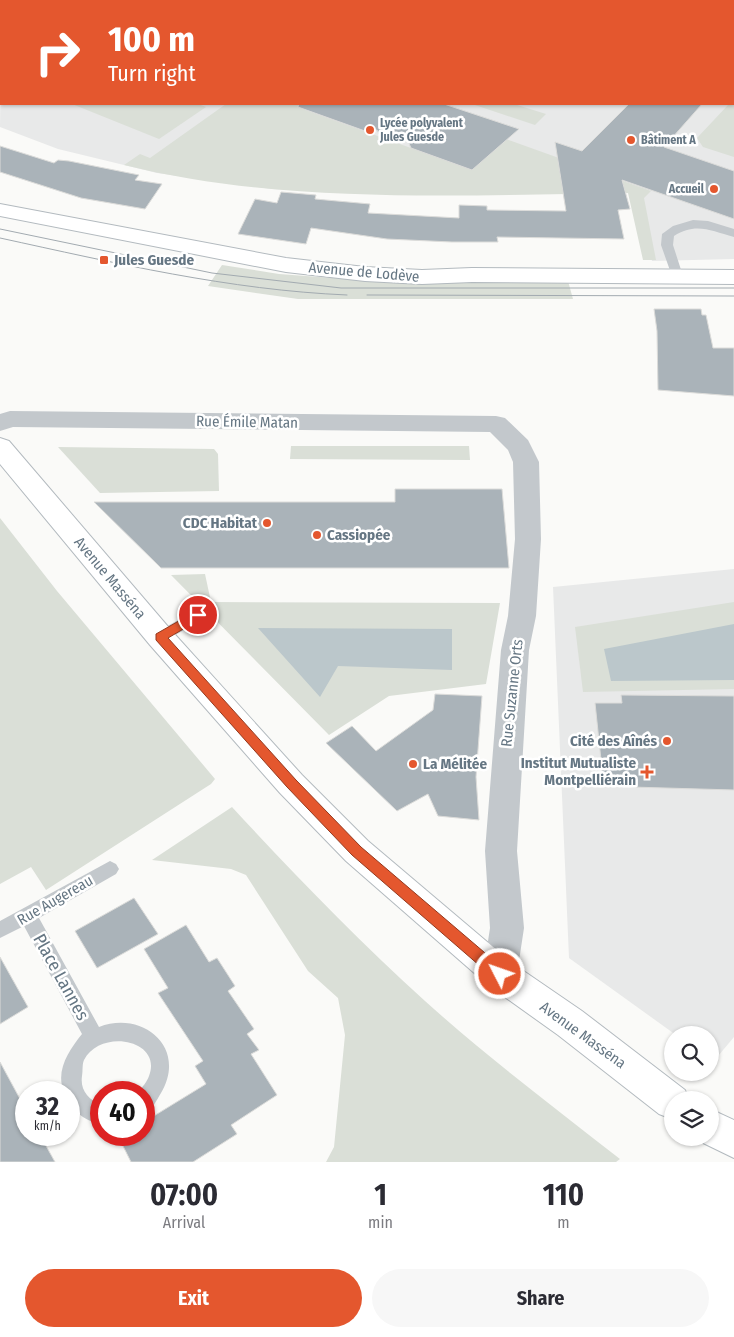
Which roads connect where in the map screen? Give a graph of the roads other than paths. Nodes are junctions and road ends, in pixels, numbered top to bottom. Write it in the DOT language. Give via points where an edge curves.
graph roads {
  1 [pos="0,210"];
  2 [pos="734,233"];
  3 [pos="677,276"];
  4 [pos="734,277"];
  5 [pos="0,423"];
  6 [pos="496,424"];
  7 [pos="0,447"];
  8 [pos="198,615"];
  9 [pos="160,637"];
  10 [pos="110,869"];
  11 [pos="28,916"];
  12 [pos="0,930"];
  13 [pos="500,974"];
  14 [pos="94,1037"];
  15 [pos="155,1089"];
  16 [pos="664,1096"];
  17 [pos="90,1111"];
  18 [pos="719,1132"];
  19 [pos="734,1140"];
  1 -- 3 [label="street, Avenue de Lodève" via="286,265 365,274 422,277"];
  2 -- 3 [label="lane" via="698,222 680,225 668,234 667,245"];
  3 -- 4 [label="street, Avenue de Lodève"];
  5 -- 6 [label="street, Rue Émile Matan" via="10,419"];
  6 -- 13 [label="street, Rue Suzanne Orts" via="519,446 526,462 528,539 522,616 514,650 507,743 501,851 508,928"];
  7 -- 9 [label="street, Avenue Masséna"];
  8 -- 9 [label="lane"];
  9 -- 13 [label="street, Avenue Masséna" via="291,784 357,851"];
  10 -- 11 [label="lane, Rue Augereau"];
  11 -- 12 [label="lane, Rue Augereau"];
  11 -- 14 [label="lane, Place Lannes"];
  13 -- 16 [label="street, Avenue Masséna"];
  14 -- 15 [label="lane, Place Lannes" via="109,1032 130,1032 149,1041 157,1052 160,1065"];
  14 -- 17 [label="lane, Place Lannes" via="75,1059 71,1073 71,1087 77,1099"];
  18 -- 19 [label="street"];
}
